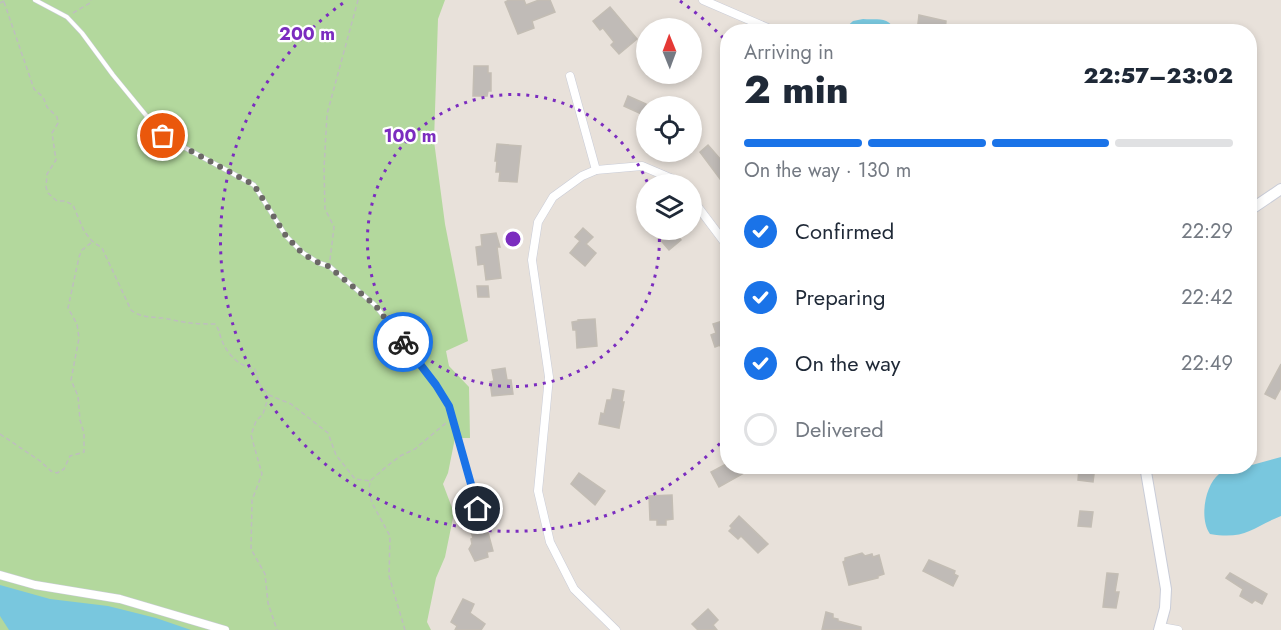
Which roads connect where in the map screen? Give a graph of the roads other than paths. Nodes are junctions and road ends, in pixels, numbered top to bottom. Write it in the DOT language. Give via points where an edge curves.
graph roads {
  1 [pos="35,0"];
  2 [pos="703,0"];
  3 [pos="758,24"];
  4 [pos="570,75"];
  5 [pos="596,170"];
  6 [pos="662,174"];
  7 [pos="1281,189"];
  8 [pos="1257,205"];
  9 [pos="702,212"];
  10 [pos="720,236"];
  11 [pos="1145,474"];
  12 [pos="478,509"];
  13 [pos="0,575"];
  14 [pos="1160,628"];
  15 [pos="225,630"];
  16 [pos="616,630"];
  17 [pos="1178,630"];
  1 -- 12 [label="lane" via="67,17 163,136 254,185 286,236 303,254 328,266 375,305 440,390 453,417"];
  2 -- 3 [label="street"];
  4 -- 5 [label="street"];
  5 -- 6 [label="street" via="642,165"];
  5 -- 16 [label="street" via="553,198 538,222 532,260 549,377 538,491 550,542 574,589"];
  7 -- 8 [label="street"];
  9 -- 10 [label="street"];
  11 -- 14 [label="street" via="1166,589"];
  13 -- 15 [label="street" via="34,585 120,599"];
  14 -- 17 [label="street"];
}
